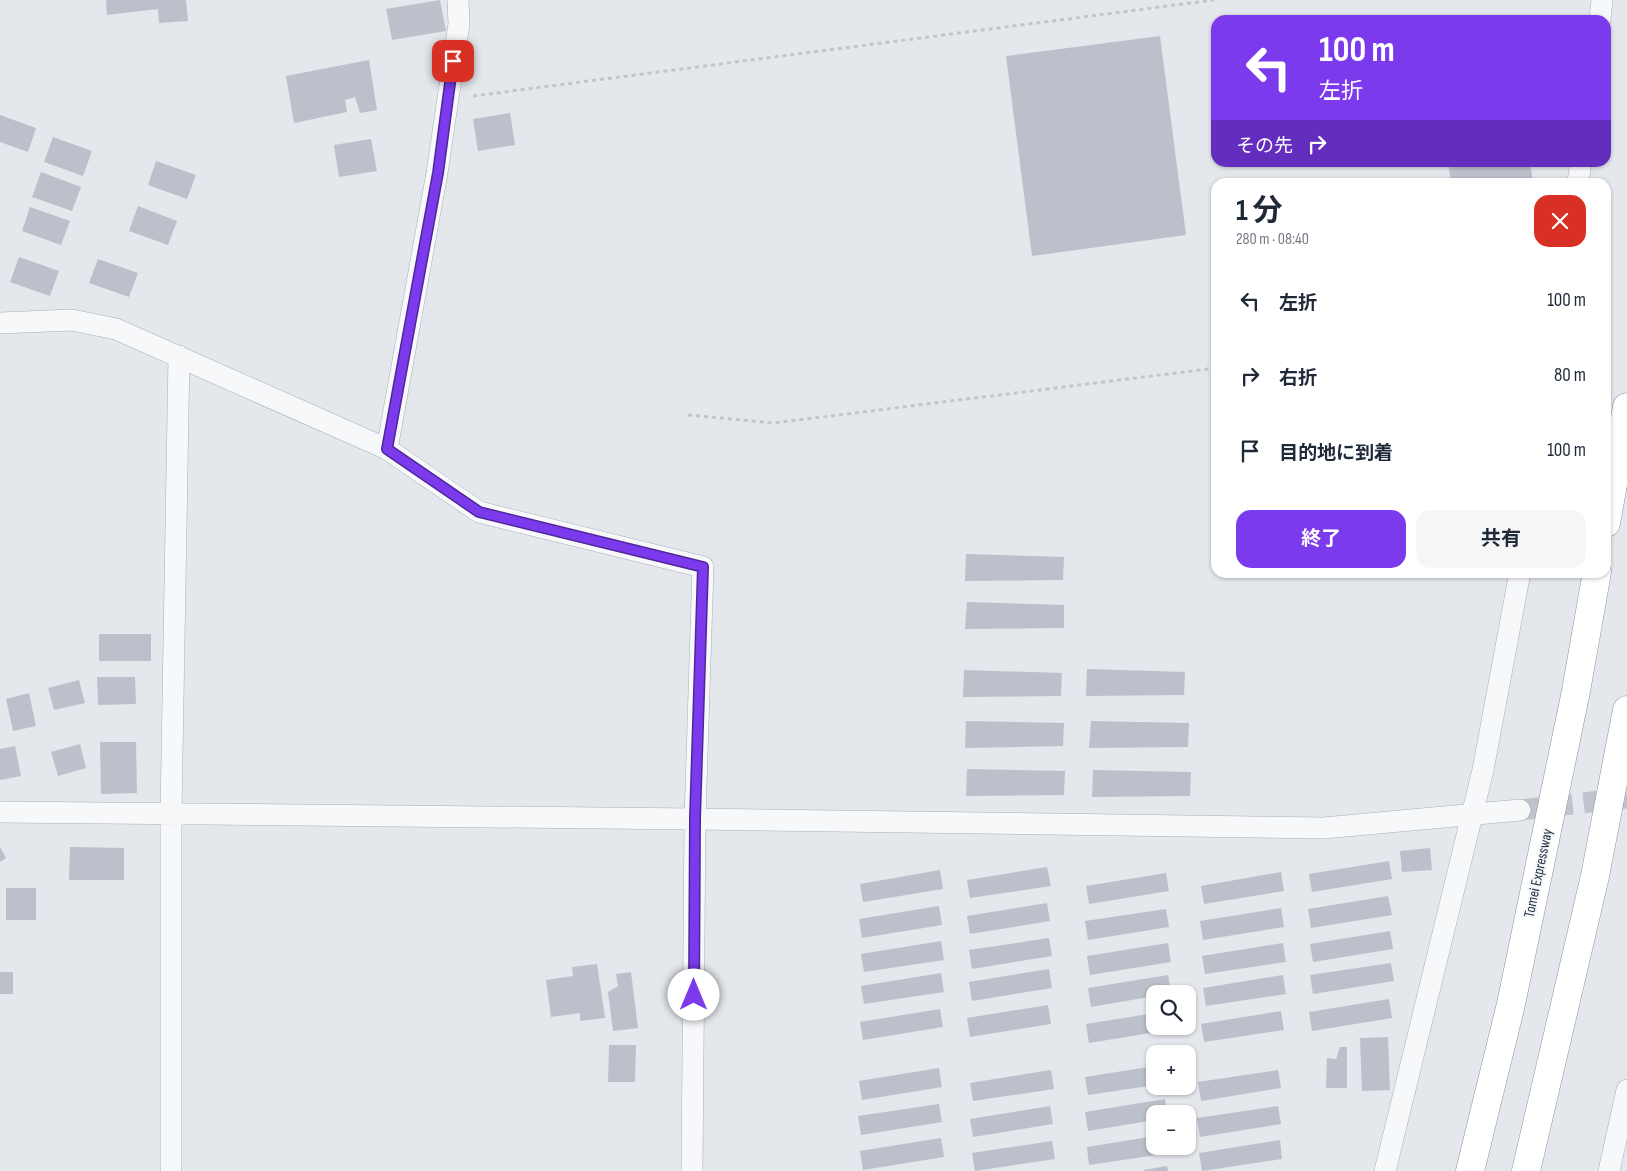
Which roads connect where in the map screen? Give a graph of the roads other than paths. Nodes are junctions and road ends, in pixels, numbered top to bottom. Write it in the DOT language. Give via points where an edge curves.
graph roads {
  1 [pos="458,0"];
  2 [pos="1602,0"];
  3 [pos="1600,15"];
  4 [pos="0,323"];
  5 [pos="179,356"];
  6 [pos="1627,407"];
  7 [pos="387,449"];
  8 [pos="1611,495"];
  9 [pos="1519,578"];
  10 [pos="1596,578"];
  11 [pos="1627,710"];
  12 [pos="1520,810"];
  13 [pos="0,812"];
  14 [pos="171,812"];
  15 [pos="1472,816"];
  16 [pos="695,819"];
  17 [pos="1627,1090"];
  18 [pos="171,1171"];
  19 [pos="692,1171"];
  20 [pos="1385,1171"];
  21 [pos="1470,1171"];
  22 [pos="1526,1171"];
  23 [pos="1609,1171"];
  1 -- 7 [label="street" via="459,24 438,173"];
  2 -- 3 [label="street"];
  4 -- 5 [label="street" via="72,320 116,329"];
  5 -- 7 [label="street"];
  5 -- 14 [label="street"];
  6 -- 8 [label="highway"];
  7 -- 16 [label="street" via="479,512 703,567"];
  9 -- 15 [label="street" via="1484,770"];
  10 -- 21 [label="highway, Tomei Expressway" via="1576,691 1511,1004"];
  11 -- 22 [label="highway" via="1595,876"];
  12 -- 15 [label="street"];
  13 -- 14 [label="street"];
  14 -- 16 [label="street"];
  14 -- 18 [label="street"];
  15 -- 16 [label="street" via="1324,828"];
  15 -- 20 [label="street"];
  16 -- 19 [label="street"];
  17 -- 23 [label="street"];
}
